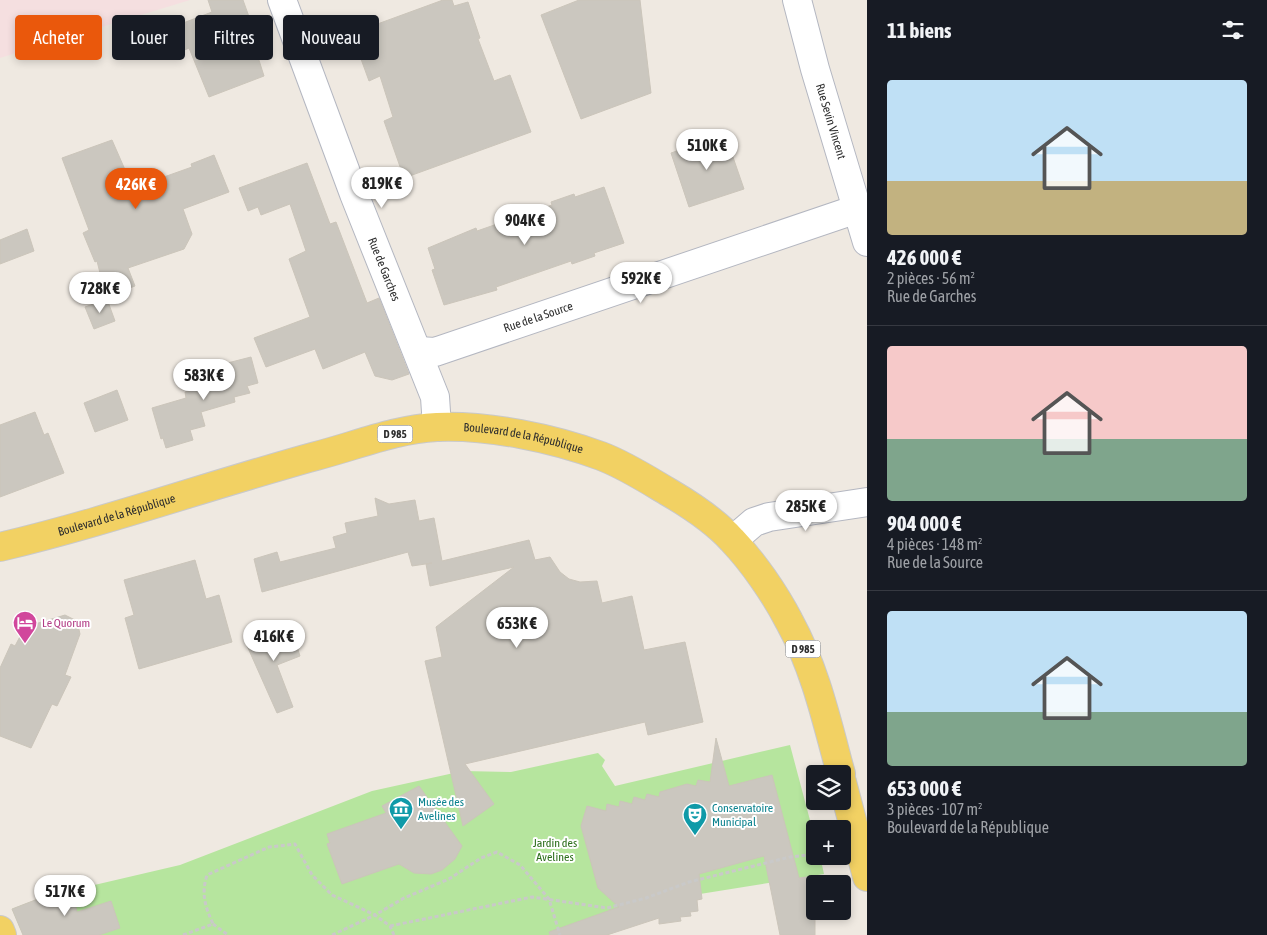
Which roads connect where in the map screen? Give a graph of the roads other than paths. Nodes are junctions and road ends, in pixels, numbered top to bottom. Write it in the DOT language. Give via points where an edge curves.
graph roads {
  1 [pos="282,0"];
  2 [pos="798,0"];
  3 [pos="858,209"];
  4 [pos="867,242"];
  5 [pos="418,351"];
  6 [pos="437,427"];
  7 [pos="867,502"];
  8 [pos="43,537"];
  9 [pos="733,540"];
  10 [pos="0,547"];
  11 [pos="0,555"];
  12 [pos="838,765"];
  13 [pos="849,810"];
  14 [pos="867,877"];
  15 [pos="0,930"];
  16 [pos="2,935"];
  1 -- 5 [label="street, Rue de Garches" via="354,194"];
  2 -- 3 [label="street, Rue Sevin Vincent" via="815,69"];
  3 -- 4 [label="street, Rue Sevin Vincent"];
  3 -- 5 [label="street, Rue de la Source" via="435,352"];
  5 -- 6 [label="street, Rue de Garches" via="435,397"];
  6 -- 8 [label="main road, Boulevard de la République / D 985" via="397,433"];
  6 -- 9 [label="main road, Boulevard de la République / D 985" via="498,431 550,441 602,457 692,506"];
  7 -- 9 [label="street" via="769,517 754,522"];
  8 -- 10 [label="main road, Boulevard de la République / D 985"];
  8 -- 11 [label="main road, Boulevard de la République / D 985"];
  9 -- 12 [label="main road, Boulevard de la République / D 985" via="777,600 800,642 822,702"];
  13 -- 14 [label="main road"];
  15 -- 16 [label="main road"];
}
